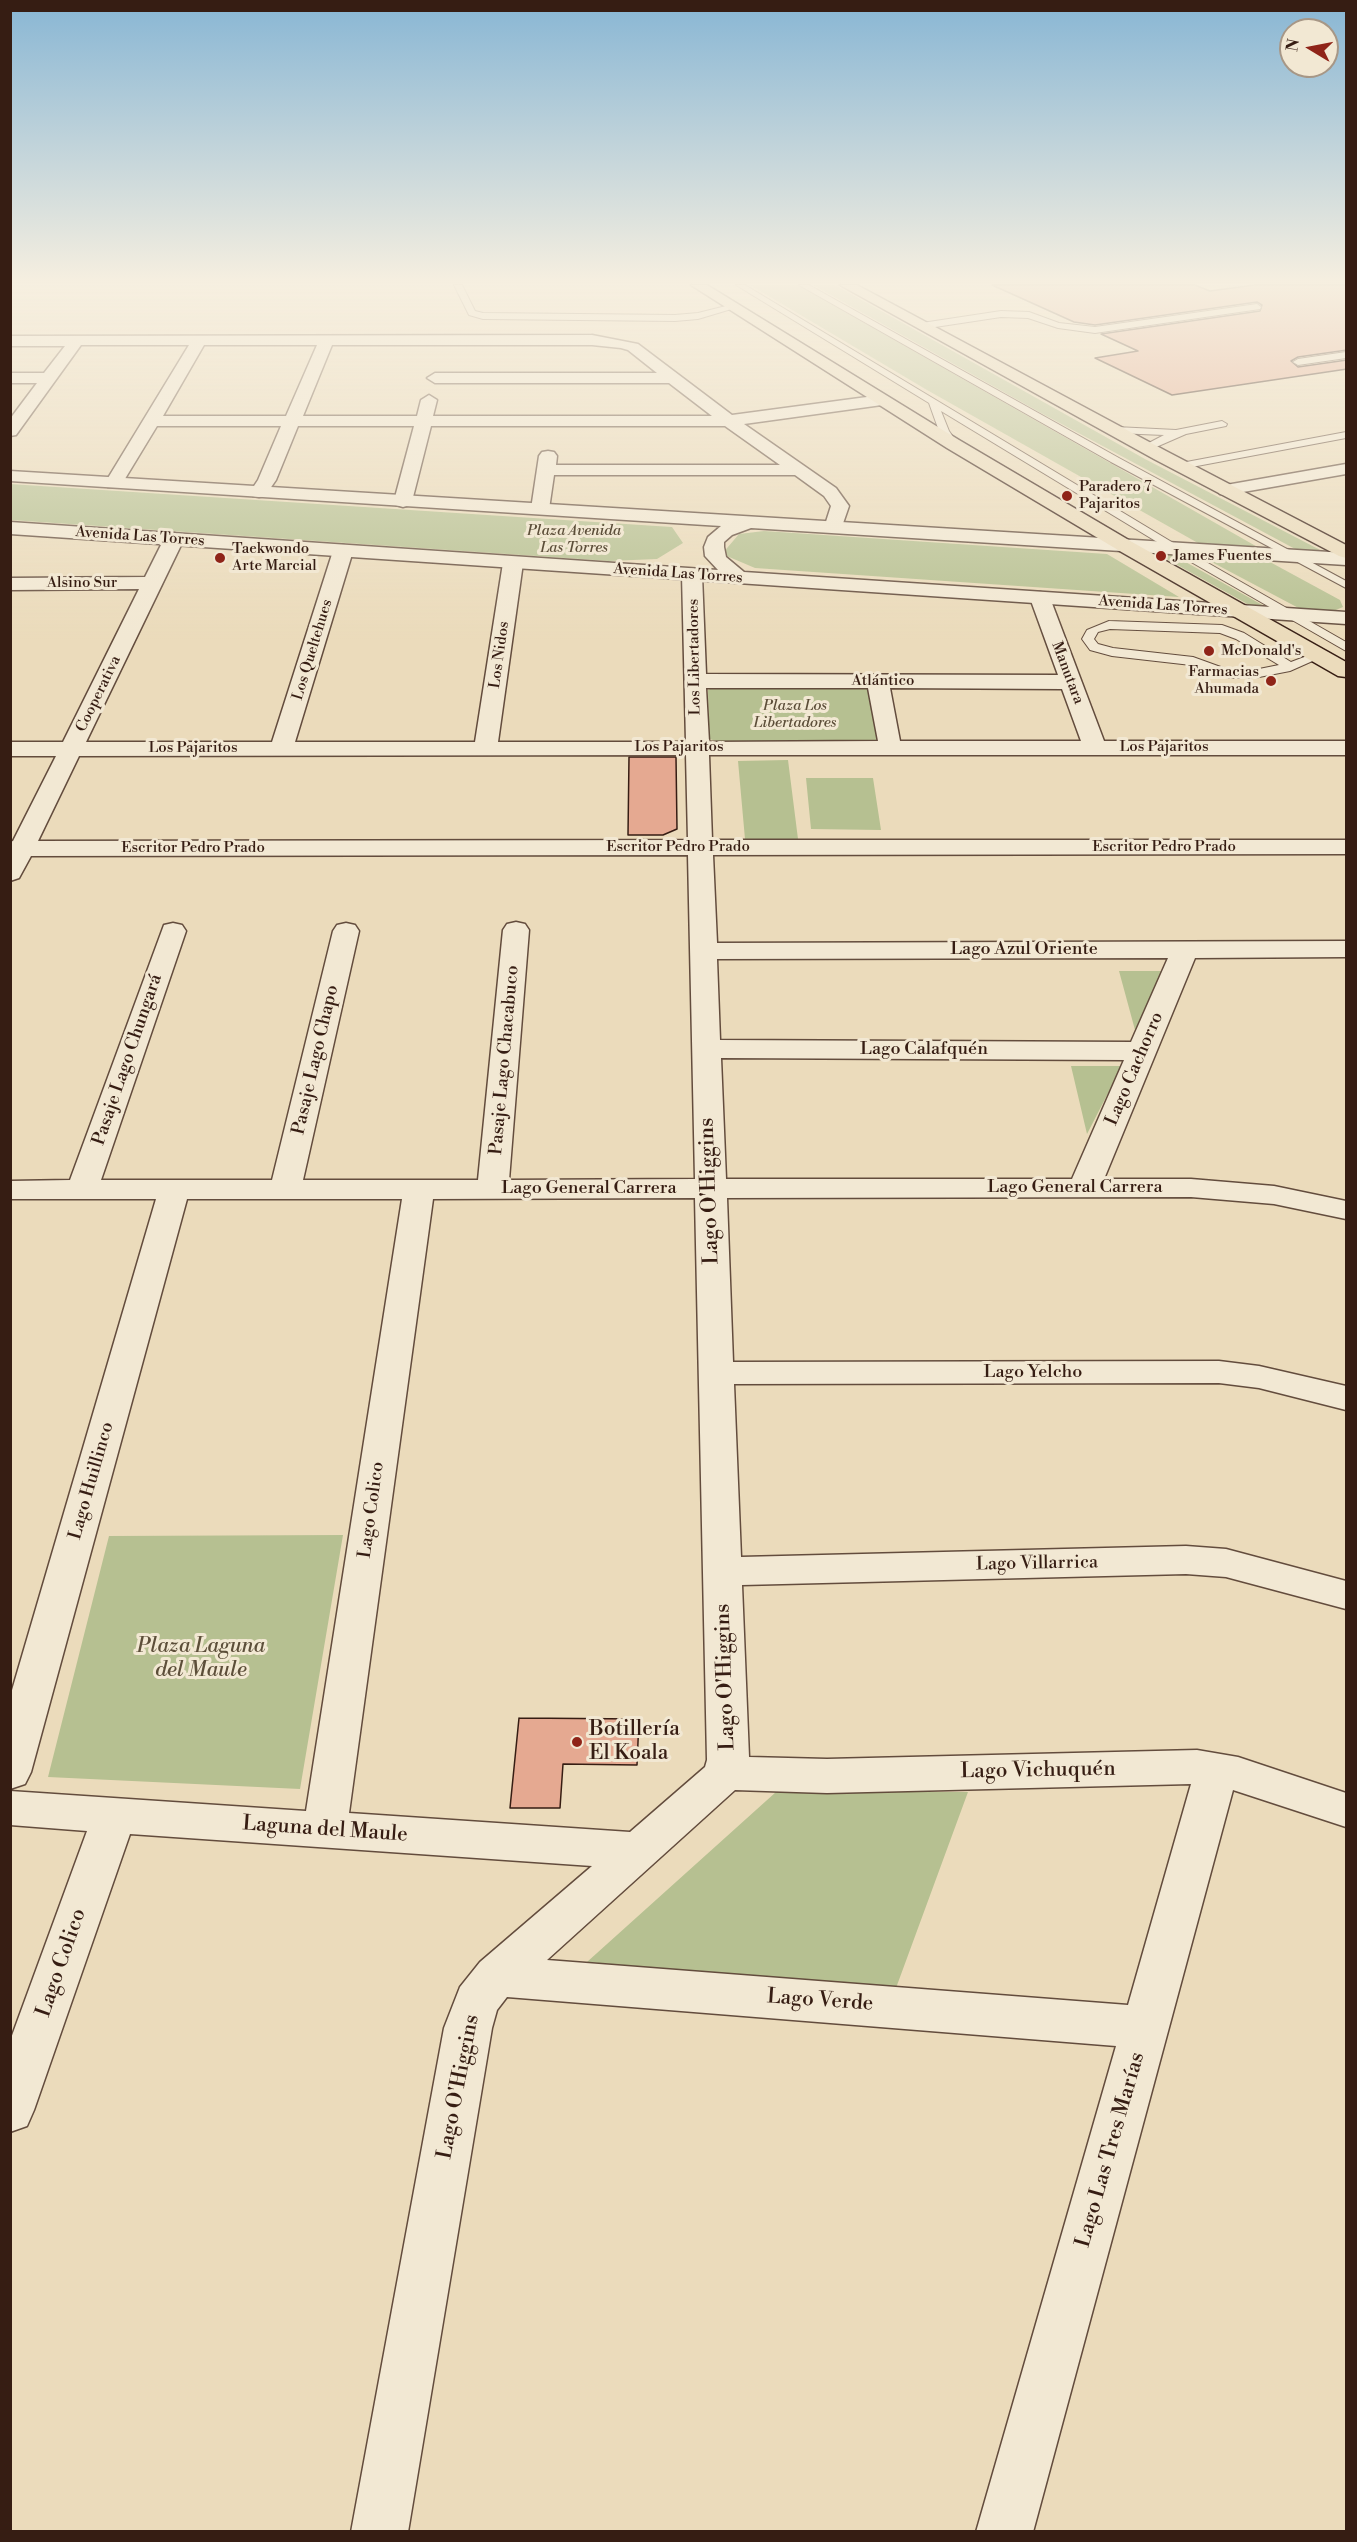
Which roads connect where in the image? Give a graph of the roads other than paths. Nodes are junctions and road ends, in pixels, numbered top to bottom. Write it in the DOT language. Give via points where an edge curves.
graph roads {
  1 [pos="30,404"];
  2 [pos="162,404"];
  3 [pos="299,404"];
  4 [pos="428,404"];
  5 [pos="707,404"];
  6 [pos="856,404"];
  7 [pos="888,404"];
  8 [pos="934,404"];
  9 [pos="936,404"];
  10 [pos="1017,404"];
  11 [pos="1067,404"];
  12 [pos="424,420"];
  13 [pos="152,421"];
  14 [pos="292,421"];
  15 [pos="729,421"];
  16 [pos="1222,424"];
  17 [pos="1116,430"];
  18 [pos="10,431"];
  19 [pos="1184,431"];
  20 [pos="1347,435"];
  21 [pos="953,444"];
  22 [pos="1146,448"];
  23 [pos="1181,466"];
  24 [pos="1347,469"];
  25 [pos="800,470"];
  26 [pos="10,476"];
  27 [pos="114,483"];
  28 [pos="1226,490"];
  29 [pos="259,492"];
  30 [pos="403,501"];
  31 [pos="540,510"];
  32 [pos="672,518"];
  33 [pos="746,523"];
  34 [pos="10,528"];
  35 [pos="833,528"];
  36 [pos="174,539"];
  37 [pos="1125,546"];
  38 [pos="1176,549"];
  39 [pos="343,551"];
  40 [pos="1347,552"];
  41 [pos="1292,556"];
  42 [pos="1347,559"];
  43 [pos="687,561"];
  44 [pos="513,562"];
  45 [pos="740,578"];
  46 [pos="153,583"];
  47 [pos="10,584"];
  48 [pos="1347,585"];
  49 [pos="1040,598"];
  50 [pos="1244,611"];
  51 [pos="1290,615"];
  52 [pos="1347,618"];
  53 [pos="1347,647"];
  54 [pos="1320,656"];
  55 [pos="1290,667"];
  56 [pos="1347,671"];
  57 [pos="696,681"];
  58 [pos="878,681"];
  59 [pos="1071,682"];
  60 [pos="697,747"];
  61 [pos="890,747"];
  62 [pos="1095,747"];
  63 [pos="282,748"];
  64 [pos="486,748"];
  65 [pos="1347,748"];
  66 [pos="10,749"];
  67 [pos="72,749"];
  68 [pos="699,847"];
  69 [pos="1347,848"];
  70 [pos="16,849"];
  71 [pos="10,873"];
  72 [pos="346,930"];
  73 [pos="516,930"];
  74 [pos="173,931"];
  75 [pos="1185,950"];
  76 [pos="1347,950"];
  77 [pos="702,951"];
  78 [pos="706,1049"];
  79 [pos="1142,1051"];
  80 [pos="1084,1188"];
  81 [pos="419,1189"];
  82 [pos="494,1189"];
  83 [pos="710,1189"];
  84 [pos="10,1190"];
  85 [pos="82,1190"];
  86 [pos="174,1190"];
  87 [pos="285,1190"];
  88 [pos="1346,1210"];
  89 [pos="716,1373"];
  90 [pos="1347,1398"];
  91 [pos="723,1571"];
  92 [pos="1347,1595"];
  93 [pos="1217,1769"];
  94 [pos="10,1772"];
  95 [pos="724,1773"];
  96 [pos="10,1808"];
  97 [pos="1347,1810"];
  98 [pos="114,1816"];
  99 [pos="326,1830"];
  100 [pos="639,1851"];
  101 [pos="496,1976"];
  102 [pos="1145,2027"];
  103 [pos="10,2110"];
  104 [pos="379,2532"];
  105 [pos="1004,2532"];
  1 -- 18 [label="street"];
  2 -- 13 [label="street"];
  3 -- 14 [label="street"];
  4 -- 12 [label="street"];
  5 -- 15 [label="street"];
  6 -- 15 [label="street"];
  7 -- 21 [label="main road"];
  8 -- 21 [label="lane"];
  9 -- 38 [label="lane"];
  10 -- 41 [label="lane"];
  11 -- 17 [label="main road"];
  12 -- 14 [label="street"];
  12 -- 15 [label="street"];
  12 -- 30 [label="street"];
  13 -- 14 [label="street"];
  13 -- 27 [label="street"];
  14 -- 29 [label="street"];
  15 -- 25 [label="street"];
  16 -- 19 [label="lane"];
  17 -- 19 [label="lane"];
  17 -- 22 [label="main road"];
  19 -- 22 [label="lane"];
  20 -- 23 [label="lane"];
  21 -- 37 [label="main road"];
  22 -- 23 [label="main road"];
  23 -- 28 [label="main road"];
  24 -- 28 [label="street"];
  25 -- 31 [label="street" via="547,463"];
  25 -- 35 [label="street" via="838,501"];
  26 -- 27 [label="street"];
  27 -- 29 [label="street"];
  28 -- 40 [label="main road"];
  29 -- 30 [label="street"];
  30 -- 31 [label="street"];
  31 -- 32 [label="street"];
  32 -- 33 [label="street"];
  32 -- 43 [label="street" via="686,528"];
  33 -- 35 [label="street"];
  33 -- 45 [label="street" via="725,531 714,547 719,561"];
  34 -- 36 [label="street, Avenida Las Torres"];
  35 -- 37 [label="street"];
  36 -- 39 [label="street, Avenida Las Torres"];
  36 -- 46 [label="street, Cooperativa"];
  37 -- 38 [label="street"];
  37 -- 50 [label="main road"];
  38 -- 41 [label="street"];
  38 -- 51 [label="lane"];
  39 -- 44 [label="street, Avenida Las Torres"];
  39 -- 63 [label="street, Los Queltehues"];
  41 -- 42 [label="street"];
  41 -- 48 [label="lane"];
  43 -- 44 [label="street, Avenida Las Torres"];
  43 -- 45 [label="street, Avenida Las Torres"];
  43 -- 57 [label="street, Los Libertadores"];
  44 -- 64 [label="street, Los Nidos"];
  45 -- 49 [label="street, Avenida Las Torres"];
  46 -- 47 [label="street, Alsino Sur"];
  46 -- 67 [label="street, Cooperativa"];
  49 -- 50 [label="street, Avenida Las Torres"];
  49 -- 59 [label="street, Manutara"];
  50 -- 51 [label="street, Avenida Las Torres"];
  50 -- 54 [label="main road"];
  51 -- 52 [label="street, Avenida Las Torres"];
  51 -- 53 [label="lane"];
  54 -- 55 [label="lane"];
  54 -- 56 [label="main road"];
  55 -- 55 [label="lane" via="1228,674 1192,661 1112,652 1094,647 1088,639 1093,630 1109,625 1222,629"];
  57 -- 58 [label="street, Atlántico"];
  57 -- 60 [label="street, Los Libertadores"];
  58 -- 59 [label="street, Atlántico"];
  58 -- 61 [label="street"];
  59 -- 62 [label="street, Manutara"];
  60 -- 61 [label="street, Los Pajaritos"];
  60 -- 64 [label="street, Los Pajaritos"];
  60 -- 68 [label="street, Los Libertadores"];
  61 -- 62 [label="street, Los Pajaritos"];
  62 -- 65 [label="street, Los Pajaritos"];
  63 -- 64 [label="street, Los Pajaritos"];
  63 -- 67 [label="street, Los Pajaritos"];
  66 -- 67 [label="street, Los Pajaritos"];
  67 -- 70 [label="street, Cooperativa"];
  68 -- 69 [label="street, Escritor Pedro Prado"];
  68 -- 70 [label="street, Escritor Pedro Prado"];
  68 -- 77 [label="street, Lago O'Higgins"];
  70 -- 71 [label="street, Cooperativa"];
  72 -- 87 [label="street, Pasaje Lago Chapo"];
  73 -- 82 [label="street, Pasaje Lago Chacabuco"];
  74 -- 85 [label="street, Pasaje Lago Chungará"];
  75 -- 76 [label="street, Lago Azul Oriente"];
  75 -- 77 [label="street, Lago Azul Oriente"];
  75 -- 79 [label="street, Lago Cachorro"];
  77 -- 78 [label="street, Lago O'Higgins"];
  78 -- 79 [label="street, Lago Calafquén"];
  78 -- 83 [label="street, Lago O'Higgins"];
  79 -- 80 [label="street, Lago Cachorro"];
  80 -- 83 [label="street, Lago General Carrera"];
  80 -- 88 [label="street, Lago General Carrera" via="1245,1191"];
  81 -- 82 [label="street, Lago General Carrera"];
  81 -- 87 [label="street, Lago General Carrera"];
  81 -- 99 [label="street, Lago Colico"];
  82 -- 83 [label="street, Lago General Carrera"];
  83 -- 89 [label="street, Lago O'Higgins"];
  84 -- 85 [label="street, Lago General Carrera"];
  85 -- 86 [label="street, Lago General Carrera"];
  86 -- 87 [label="street, Lago General Carrera"];
  86 -- 94 [label="street, Lago Huillinco"];
  89 -- 90 [label="street, Lago Yelcho" via="1219,1372 1259,1377"];
  89 -- 91 [label="street, Lago O'Higgins"];
  91 -- 92 [label="street, Lago Villarrica" via="1186,1560 1226,1563"];
  91 -- 95 [label="street, Lago O'Higgins" via="728,1747"];
  93 -- 95 [label="street, Lago Vichuquén" via="827,1776"];
  93 -- 97 [label="street, Lago Vichuquén"];
  93 -- 102 [label="street, Lago Las Tres Marías"];
  95 -- 100 [label="street, Lago O'Higgins"];
  96 -- 98 [label="street, Laguna del Maule"];
  98 -- 99 [label="street, Laguna del Maule"];
  98 -- 103 [label="street, Lago Colico"];
  99 -- 100 [label="street, Laguna del Maule"];
  100 -- 101 [label="street, Lago O'Higgins"];
  101 -- 102 [label="street, Lago Verde"];
  101 -- 104 [label="street, Lago O'Higgins" via="471,2014"];
  102 -- 105 [label="street, Lago Las Tres Marías"];
}
